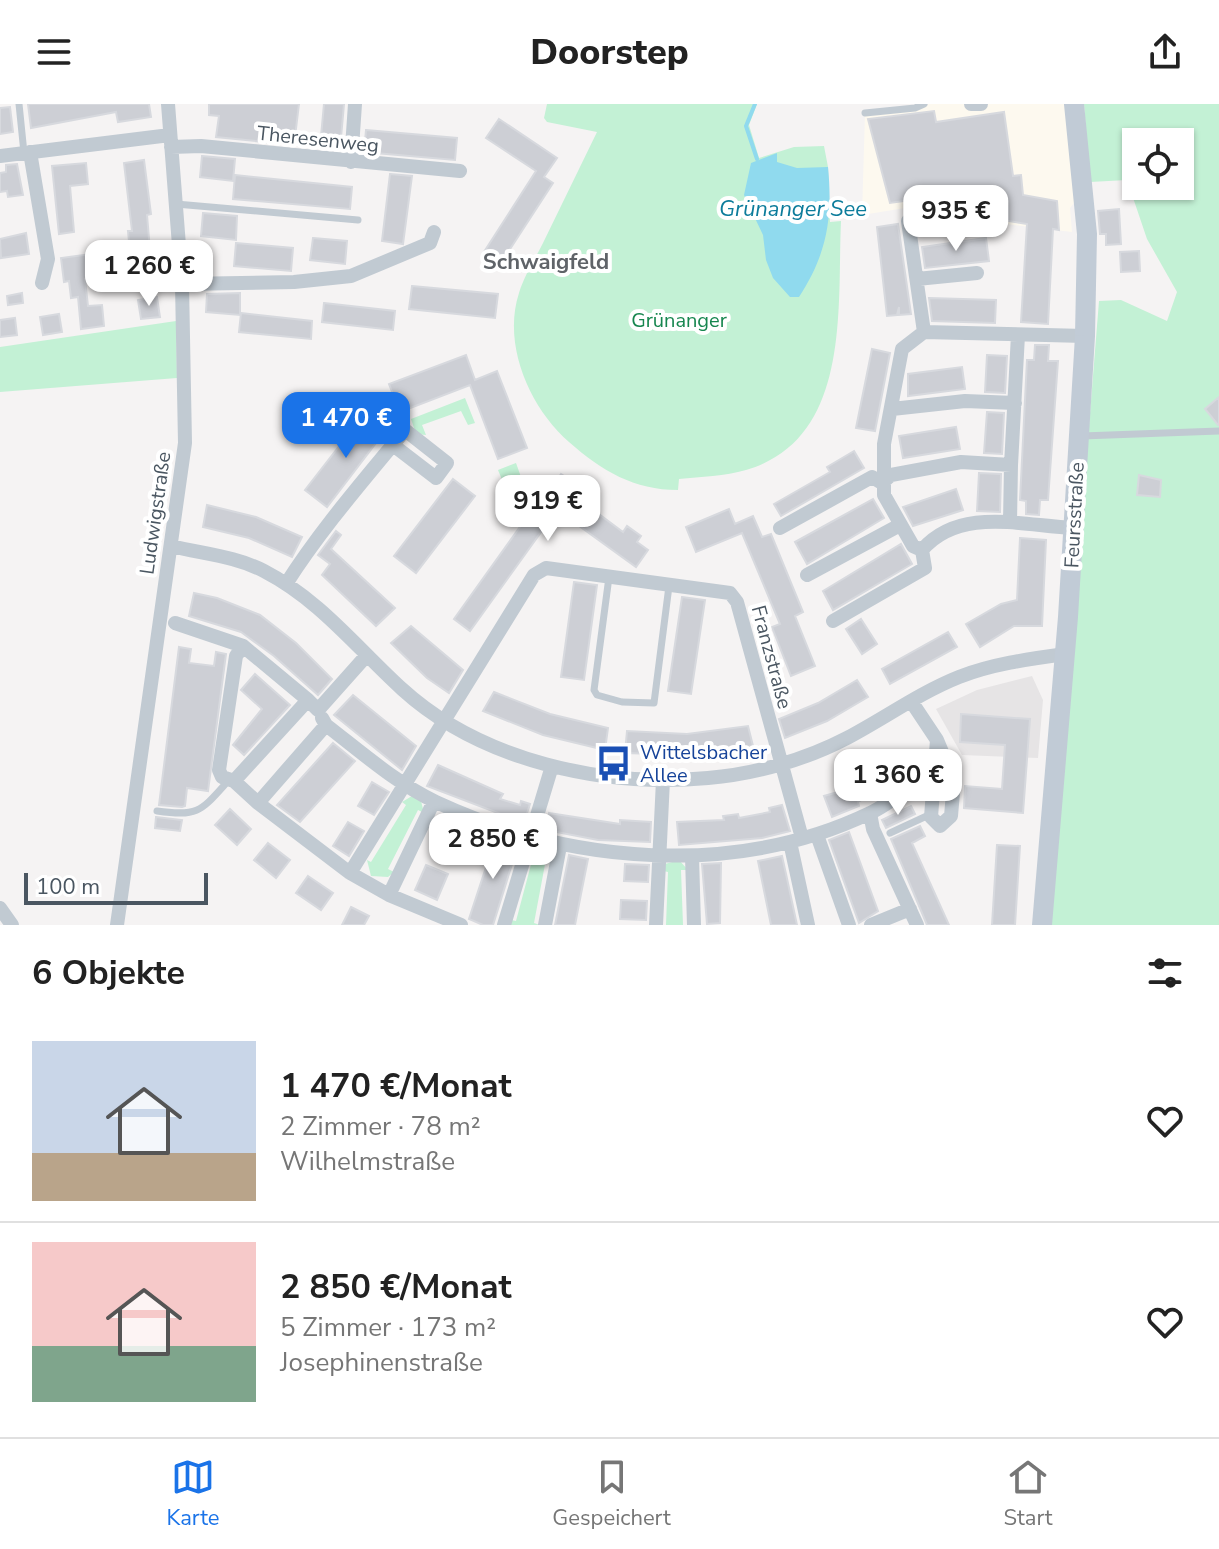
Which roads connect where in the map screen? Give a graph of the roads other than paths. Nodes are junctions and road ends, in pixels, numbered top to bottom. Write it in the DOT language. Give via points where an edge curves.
graph roads {
  1 [pos="19,104"];
  2 [pos="168,104"];
  3 [pos="355,104"];
  4 [pos="924,104"];
  5 [pos="971,104"];
  6 [pos="981,104"];
  7 [pos="1074,104"];
  8 [pos="865,113"];
  9 [pos="171,141"];
  10 [pos="27,153"];
  11 [pos="0,156"];
  12 [pos="351,162"];
  13 [pos="460,171"];
  14 [pos="176,204"];
  15 [pos="358,220"];
  16 [pos="908,221"];
  17 [pos="434,232"];
  18 [pos="977,273"];
  19 [pos="917,279"];
  20 [pos="42,283"];
  21 [pos="182,284"];
  22 [pos="924,332"];
  23 [pos="1018,335"];
  24 [pos="1085,336"];
  25 [pos="1015,403"];
  26 [pos="892,409"];
  27 [pos="1219,431"];
  28 [pos="1078,436"];
  29 [pos="393,445"];
  30 [pos="1011,465"];
  31 [pos="882,483"];
  32 [pos="1010,522"];
  33 [pos="900,525"];
  34 [pos="780,528"];
  35 [pos="1074,528"];
  36 [pos="171,546"];
  37 [pos="922,550"];
  38 [pos="807,575"];
  39 [pos="609,576"];
  40 [pos="286,584"];
  41 [pos="670,584"];
  42 [pos="833,621"];
  43 [pos="175,623"];
  44 [pos="243,646"];
  45 [pos="1065,654"];
  46 [pos="367,655"];
  47 [pos="911,701"];
  48 [pos="313,705"];
  49 [pos="446,719"];
  50 [pos="326,725"];
  51 [pos="937,740"];
  52 [pos="780,764"];
  53 [pos="552,766"];
  54 [pos="936,769"];
  55 [pos="663,780"];
  56 [pos="231,781"];
  57 [pos="408,785"];
  58 [pos="434,801"];
  59 [pos="258,803"];
  60 [pos="157,811"];
  61 [pos="870,813"];
  62 [pos="931,814"];
  63 [pos="890,833"];
  64 [pos="817,835"];
  65 [pos="529,837"];
  66 [pos="796,840"];
  67 [pos="560,846"];
  68 [pos="658,855"];
  69 [pos="692,856"];
  70 [pos="350,873"];
  71 [pos="389,895"];
  72 [pos="0,908"];
  73 [pos="910,909"];
  74 [pos="12,925"];
  75 [pos="117,925"];
  76 [pos="461,925"];
  77 [pos="504,925"];
  78 [pos="545,925"];
  79 [pos="656,925"];
  80 [pos="694,925"];
  81 [pos="808,925"];
  82 [pos="849,925"];
  83 [pos="871,925"];
  84 [pos="917,925"];
  85 [pos="1042,925"];
  1 -- 10 [label="lane"];
  2 -- 9 [label="street, Ludwigstraße"];
  3 -- 12 [label="street"];
  4 -- 8 [label="lane"];
  5 -- 6 [label="street"];
  7 -- 24 [label="street, Feursstraße" via="1087,234"];
  9 -- 10 [label="street, Theresenweg"];
  9 -- 12 [label="street, Theresenweg"];
  9 -- 14 [label="street, Ludwigstraße"];
  10 -- 11 [label="street, Theresenweg"];
  10 -- 20 [label="street" via="48,259"];
  12 -- 13 [label="street, Theresenweg"];
  14 -- 15 [label="lane"];
  14 -- 21 [label="street, Ludwigstraße"];
  16 -- 19 [label="street"];
  17 -- 21 [label="street" via="430,243 351,276"];
  18 -- 19 [label="street"];
  19 -- 22 [label="street"];
  21 -- 36 [label="street, Ludwigstraße" via="185,443"];
  22 -- 23 [label="street"];
  22 -- 26 [label="street" via="902,349"];
  23 -- 24 [label="street"];
  23 -- 25 [label="street"];
  24 -- 28 [label="street, Feursstraße"];
  25 -- 26 [label="street" via="965,401"];
  25 -- 30 [label="street"];
  26 -- 31 [label="street"];
  27 -- 28 [label="lane"];
  28 -- 35 [label="street, Feursstraße"];
  29 -- 40 [label="street"];
  30 -- 31 [label="street" via="961,462 891,475"];
  30 -- 32 [label="street"];
  31 -- 33 [label="street"];
  31 -- 34 [label="street" via="872,477"];
  32 -- 35 [label="street"];
  32 -- 37 [label="street" via="969,523 946,530"];
  33 -- 37 [label="street" via="913,546"];
  33 -- 38 [label="street"];
  35 -- 45 [label="street, Feursstraße"];
  36 -- 40 [label="street" via="235,559"];
  36 -- 75 [label="street, Ludwigstraße"];
  37 -- 42 [label="street" via="925,568"];
  39 -- 41 [label="street, Franzstraße"];
  39 -- 41 [label="lane" via="594,690 622,702 654,703"];
  39 -- 49 [label="street, Franzstraße" via="546,568 534,575"];
  40 -- 46 [label="street" via="333,619"];
  41 -- 52 [label="street, Franzstraße" via="730,593 737,602"];
  43 -- 44 [label="street"];
  44 -- 48 [label="street"];
  44 -- 56 [label="street" via="236,656 219,770"];
  45 -- 47 [label="street" via="982,670"];
  45 -- 85 [label="street, Feursstraße"];
  46 -- 48 [label="street"];
  46 -- 49 [label="street" via="404,691"];
  47 -- 51 [label="street"];
  47 -- 52 [label="street" via="825,749"];
  48 -- 50 [label="street"];
  48 -- 56 [label="street"];
  49 -- 53 [label="street"];
  49 -- 57 [label="street, Franzstraße"];
  50 -- 57 [label="street"];
  50 -- 59 [label="street"];
  51 -- 54 [label="street"];
  51 -- 62 [label="street" via="954,781 951,816 940,826"];
  52 -- 55 [label="street" via="709,778"];
  52 -- 66 [label="street, Franzstraße"];
  53 -- 55 [label="street"];
  53 -- 65 [label="street"];
  54 -- 61 [label="street"];
  54 -- 62 [label="street"];
  55 -- 68 [label="street"];
  56 -- 59 [label="street"];
  56 -- 60 [label="lane" via="202,810 183,815"];
  57 -- 58 [label="street"];
  57 -- 70 [label="street, Franzstraße"];
  58 -- 65 [label="street"];
  58 -- 71 [label="street"];
  59 -- 70 [label="street"];
  61 -- 64 [label="street"];
  61 -- 73 [label="street"];
  62 -- 63 [label="lane"];
  64 -- 66 [label="street"];
  64 -- 82 [label="street"];
  65 -- 67 [label="street"];
  65 -- 77 [label="street"];
  66 -- 69 [label="street"];
  66 -- 81 [label="street, Franzstraße"];
  67 -- 68 [label="street"];
  67 -- 78 [label="street"];
  68 -- 69 [label="street"];
  68 -- 79 [label="street"];
  69 -- 80 [label="street"];
  70 -- 71 [label="street"];
  71 -- 76 [label="street"];
  72 -- 74 [label="street"];
  73 -- 83 [label="street"];
  73 -- 84 [label="street"];
}
